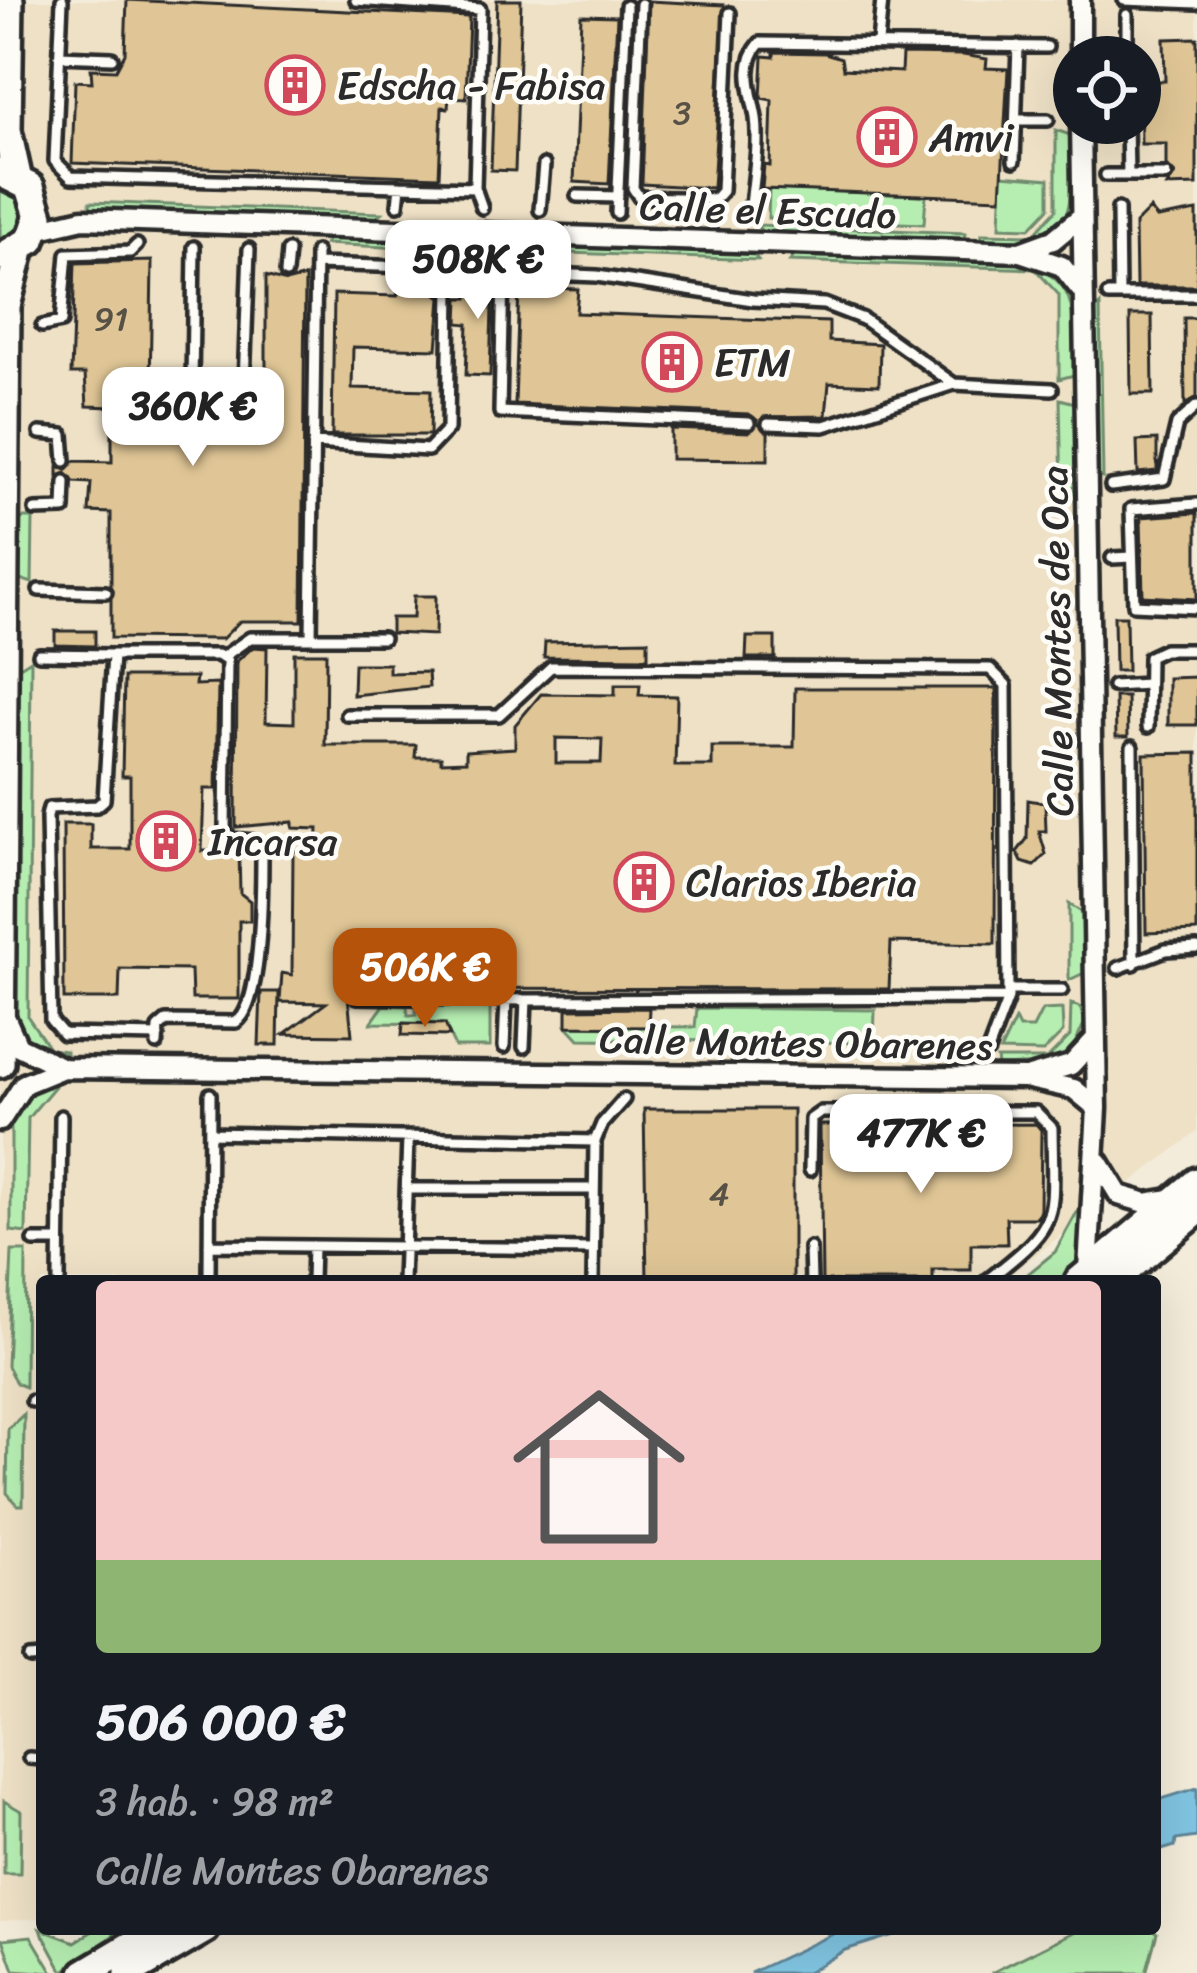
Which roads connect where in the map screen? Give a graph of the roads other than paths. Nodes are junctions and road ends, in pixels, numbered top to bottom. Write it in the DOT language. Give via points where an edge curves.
graph roads {
  1 [pos="9,0"];
  2 [pos="62,0"];
  3 [pos="356,0"];
  4 [pos="882,0"];
  5 [pos="1079,0"];
  6 [pos="1124,0"];
  7 [pos="1197,3"];
  8 [pos="641,4"];
  9 [pos="626,6"];
  10 [pos="730,13"];
  11 [pos="1127,15"];
  12 [pos="1080,36"];
  13 [pos="1127,36"];
  14 [pos="878,42"];
  15 [pos="1018,46"];
  16 [pos="1047,47"];
  17 [pos="59,56"];
  18 [pos="112,58"];
  19 [pos="44,89"];
  20 [pos="58,90"];
  21 [pos="1016,120"];
  22 [pos="1048,120"];
  23 [pos="1081,144"];
  24 [pos="1127,144"];
  25 [pos="1014,161"];
  26 [pos="544,165"];
  27 [pos="8,174"];
  28 [pos="1128,175"];
  29 [pos="1166,175"];
  30 [pos="1106,176"];
  31 [pos="400,186"];
  32 [pos="475,188"];
  33 [pos="577,196"];
  34 [pos="618,197"];
  35 [pos="658,198"];
  36 [pos="398,205"];
  37 [pos="482,208"];
  38 [pos="1118,209"];
  39 [pos="540,210"];
  40 [pos="617,213"];
  41 [pos="656,214"];
  42 [pos="1082,216"];
  43 [pos="750,218"];
  44 [pos="23,235"];
  45 [pos="136,245"];
  46 [pos="194,247"];
  47 [pos="249,249"];
  48 [pos="288,251"];
  49 [pos="1020,252"];
  50 [pos="448,256"];
  51 [pos="503,259"];
  52 [pos="440,268"];
  53 [pos="286,272"];
  54 [pos="503,272"];
  55 [pos="1082,293"];
  56 [pos="1197,295"];
  57 [pos="42,326"];
  58 [pos="193,384"];
  59 [pos="244,384"];
  60 [pos="954,384"];
  61 [pos="1052,388"];
  62 [pos="1197,406"];
  63 [pos="748,423"];
  64 [pos="768,424"];
  65 [pos="40,433"];
  66 [pos="314,443"];
  67 [pos="65,461"];
  68 [pos="65,482"];
  69 [pos="1111,486"];
  70 [pos="1197,504"];
  71 [pos="35,510"];
  72 [pos="1132,556"];
  73 [pos="1112,558"];
  74 [pos="39,590"];
  75 [pos="106,592"];
  76 [pos="1197,608"];
  77 [pos="311,638"];
  78 [pos="383,638"];
  79 [pos="1197,650"];
  80 [pos="39,654"];
  81 [pos="113,655"];
  82 [pos="223,657"];
  83 [pos="1148,684"];
  84 [pos="1113,686"];
  85 [pos="346,716"];
  86 [pos="1148,727"];
  87 [pos="1132,747"];
  88 [pos="1132,763"];
  89 [pos="1115,764"];
  90 [pos="1133,833"];
  91 [pos="1116,834"];
  92 [pos="1197,949"];
  93 [pos="1134,964"];
  94 [pos="1118,968"];
  95 [pos="1062,990"];
  96 [pos="1008,994"];
  97 [pos="357,997"];
  98 [pos="1,1000"];
  99 [pos="506,1000"];
  100 [pos="526,1000"];
  101 [pos="1096,1037"];
  102 [pos="504,1047"];
  103 [pos="524,1047"];
  104 [pos="988,1051"];
  105 [pos="0,1063"];
  106 [pos="63,1068"];
  107 [pos="1025,1078"];
  108 [pos="210,1094"];
  109 [pos="624,1100"];
  110 [pos="1097,1108"];
  111 [pos="61,1116"];
  112 [pos="0,1121"];
  113 [pos="210,1133"];
  114 [pos="408,1139"];
  115 [pos="595,1141"];
  116 [pos="1096,1157"];
  117 [pos="810,1171"];
  118 [pos="594,1189"];
  119 [pos="406,1190"];
  120 [pos="1191,1196"];
  121 [pos="34,1241"];
  122 [pos="59,1241"];
  123 [pos="209,1245"];
  124 [pos="313,1246"];
  125 [pos="405,1246"];
  126 [pos="593,1249"];
  127 [pos="810,1249"];
  128 [pos="58,1275"];
  129 [pos="209,1275"];
  130 [pos="312,1275"];
  131 [pos="404,1275"];
  132 [pos="593,1275"];
  133 [pos="811,1275"];
  134 [pos="998,1275"];
  135 [pos="1093,1275"];
  136 [pos="1098,1275"];
  137 [pos="29,1758"];
  138 [pos="36,1759"];
  139 [pos="149,1935"];
  140 [pos="195,1935"];
  141 [pos="85,1973"];
  142 [pos="129,1973"];
  1 -- 27 [label="main road"];
  2 -- 17 [label="lane"];
  3 -- 32 [label="lane" via="480,9"];
  4 -- 14 [label="lane"];
  5 -- 12 [label="street"];
  6 -- 7 [label="lane"];
  8 -- 35 [label="lane" via="633,188 639,197"];
  9 -- 34 [label="lane"];
  10 -- 35 [label="lane" via="722,191 715,199"];
  11 -- 13 [label="lane"];
  14 -- 15 [label="lane"];
  14 -- 43 [label="lane" via="770,40 754,50"];
  15 -- 16 [label="lane"];
  15 -- 21 [label="lane"];
  17 -- 18 [label="lane"];
  17 -- 20 [label="lane"];
  19 -- 20 [label="lane"];
  20 -- 31 [label="lane" via="56,161 71,177"];
  21 -- 22 [label="lane"];
  21 -- 25 [label="lane"];
  23 -- 42 [label="street, Calle Montes de Oca"];
  24 -- 28 [label="lane"];
  26 -- 39 [label="lane"];
  27 -- 44 [label="main road"];
  28 -- 29 [label="lane"];
  28 -- 30 [label="lane"];
  31 -- 32 [label="lane"];
  31 -- 36 [label="lane"];
  32 -- 37 [label="lane"];
  33 -- 34 [label="lane"];
  34 -- 40 [label="lane"];
  35 -- 41 [label="lane"];
  38 -- 56 [label="lane" via="1113,295"];
  42 -- 49 [label="street" via="1053,240"];
  42 -- 55 [label="street, Calle Montes de Oca"];
  44 -- 49 [label="street, Calle el Escudo" via="83,219"];
  44 -- 98 [label="main road" via="5,327"];
  45 -- 57 [label="lane" via="130,252 67,254 61,322"];
  46 -- 58 [label="lane"];
  47 -- 59 [label="lane"];
  48 -- 53 [label="lane"];
  49 -- 55 [label="street, Calle el Escudo" via="1063,266"];
  50 -- 52 [label="lane"];
  51 -- 54 [label="lane"];
  52 -- 66 [label="lane" via="450,286 446,436 428,449"];
  52 -- 66 [label="lane" via="316,258"];
  54 -- 60 [label="lane" via="824,304 863,319"];
  54 -- 63 [label="lane" via="500,412"];
  55 -- 101 [label="street, Calle Montes de Oca"];
  60 -- 61 [label="lane"];
  60 -- 64 [label="lane" via="824,426"];
  62 -- 69 [label="lane" via="1177,424 1164,479"];
  65 -- 67 [label="lane" via="63,435"];
  66 -- 77 [label="lane"];
  68 -- 71 [label="lane" via="64,508"];
  70 -- 72 [label="lane" via="1135,505"];
  72 -- 73 [label="lane"];
  72 -- 76 [label="lane" via="1138,608"];
  74 -- 75 [label="lane"];
  77 -- 78 [label="lane"];
  77 -- 82 [label="lane" via="250,638"];
  79 -- 83 [label="lane" via="1154,652"];
  80 -- 81 [label="lane"];
  81 -- 82 [label="lane"];
  81 -- 82 [label="lane" via="104,800 49,808 47,817 47,1011 63,1034 158,1040 166,1021 236,1022 248,1008 262,848 225,830"];
  83 -- 84 [label="lane"];
  83 -- 86 [label="lane"];
  85 -- 96 [label="lane" via="499,715 551,667 990,669 1006,685"];
  87 -- 88 [label="lane"];
  88 -- 89 [label="lane"];
  88 -- 90 [label="lane"];
  90 -- 91 [label="lane"];
  90 -- 93 [label="lane"];
  92 -- 93 [label="lane" via="1166,950"];
  93 -- 94 [label="lane"];
  95 -- 96 [label="lane"];
  96 -- 100 [label="lane"];
  96 -- 104 [label="lane"];
  97 -- 99 [label="lane"];
  98 -- 105 [label="main road"];
  98 -- 106 [label="street" via="18,1046"];
  99 -- 100 [label="lane"];
  99 -- 102 [label="lane"];
  100 -- 103 [label="lane"];
  101 -- 107 [label="street, Calle Montes Obarenes" via="1071,1065"];
  101 -- 110 [label="street, Calle Montes de Oca"];
  106 -- 107 [label="street, Calle Montes Obarenes"];
  106 -- 112 [label="street" via="24,1084"];
  107 -- 110 [label="street, Calle Montes Obarenes" via="1074,1089"];
  108 -- 113 [label="lane"];
  109 -- 115 [label="lane"];
  110 -- 116 [label="street, Calle Montes de Oca"];
  111 -- 122 [label="lane"];
  113 -- 114 [label="lane"];
  113 -- 123 [label="lane"];
  114 -- 115 [label="lane"];
  114 -- 119 [label="lane"];
  115 -- 118 [label="lane"];
  116 -- 120 [label="street" via="1108,1183 1128,1199"];
  116 -- 135 [label="street, Calle Montes de Oca"];
  117 -- 134 [label="lane" via="811,1119 828,1107 1036,1112 1052,1128 1053,1213 1040,1239"];
  118 -- 119 [label="lane"];
  118 -- 126 [label="lane"];
  119 -- 125 [label="lane"];
  120 -- 136 [label="main road"];
  121 -- 122 [label="lane"];
  122 -- 128 [label="lane"];
  123 -- 124 [label="lane"];
  123 -- 129 [label="lane"];
  124 -- 125 [label="lane"];
  124 -- 130 [label="lane"];
  125 -- 126 [label="lane"];
  125 -- 131 [label="lane"];
  126 -- 132 [label="lane"];
  127 -- 133 [label="lane"];
  137 -- 138 [label="lane"];
  139 -- 141 [label="main road"];
  140 -- 142 [label="main road"];
}
